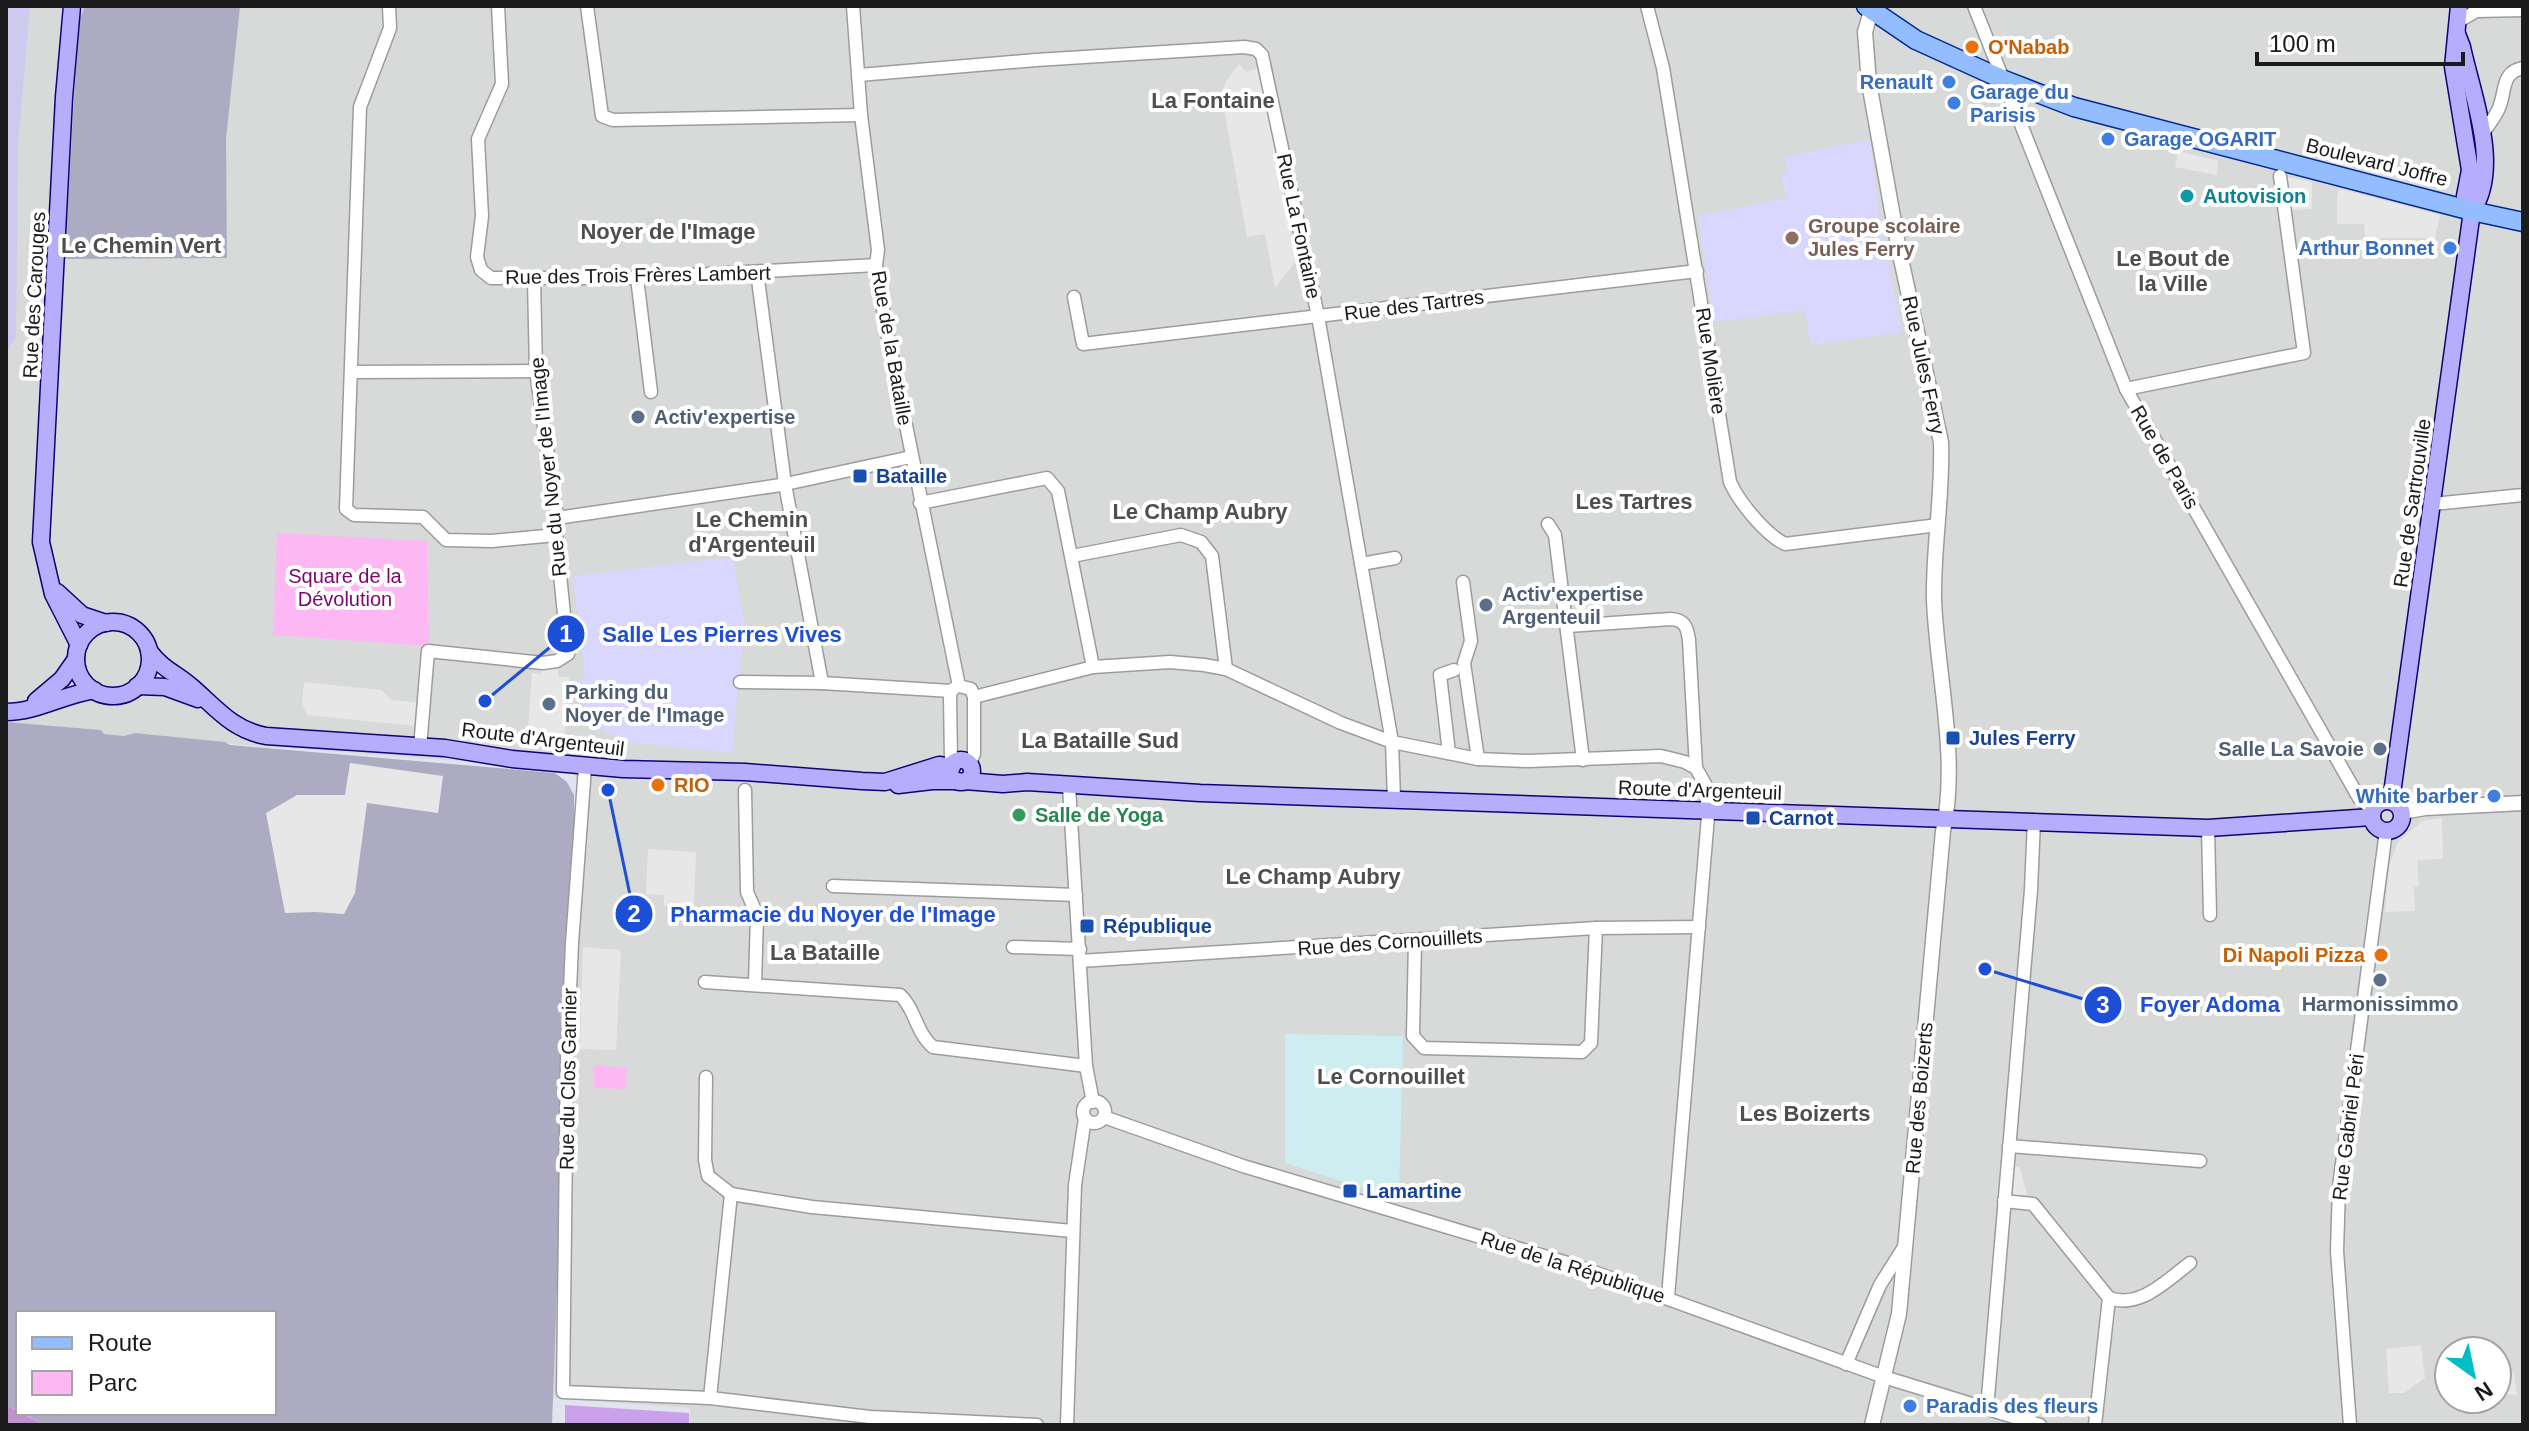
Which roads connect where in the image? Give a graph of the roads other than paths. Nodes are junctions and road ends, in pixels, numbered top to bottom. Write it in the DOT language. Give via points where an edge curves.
graph roads {
  1 [pos="72,6"];
  2 [pos="389,6"];
  3 [pos="498,6"];
  4 [pos="587,6"];
  5 [pos="853,6"];
  6 [pos="1647,6"];
  7 [pos="1974,6"];
  8 [pos="2493,7"];
  9 [pos="1869,9"];
  10 [pos="2523,10"];
  11 [pos="2458,21"];
  12 [pos="2523,68"];
  13 [pos="859,75"];
  14 [pos="2004,80"];
  15 [pos="861,115"];
  16 [pos="2482,135"];
  17 [pos="2280,176"];
  18 [pos="2472,211"];
  19 [pos="2523,222"];
  20 [pos="876,265"];
  21 [pos="1697,271"];
  22 [pos="757,272"];
  23 [pos="637,278"];
  24 [pos="534,280"];
  25 [pos="1074,297"];
  26 [pos="1318,316"];
  27 [pos="536,371"];
  28 [pos="351,372"];
  29 [pos="2126,389"];
  30 [pos="651,392"];
  31 [pos="911,457"];
  32 [pos="785,484"];
  33 [pos="2523,495"];
  34 [pos="920,503"];
  35 [pos="2433,504"];
  36 [pos="557,518"];
  37 [pos="1548,524"];
  38 [pos="1938,525"];
  39 [pos="556,535"];
  40 [pos="1072,556"];
  41 [pos="1395,558"];
  42 [pos="1361,564"];
  43 [pos="1463,582"];
  44 [pos="51,585"];
  45 [pos="106,623"];
  46 [pos="1568,626"];
  47 [pos="149,651"];
  48 [pos="78,652"];
  49 [pos="1093,667"];
  50 [pos="1226,669"];
  51 [pos="1454,670"];
  52 [pos="740,682"];
  53 [pos="822,683"];
  54 [pos="137,686"];
  55 [pos="955,689"];
  56 [pos="94,690"];
  57 [pos="974,697"];
  58 [pos="207,702"];
  59 [pos="11,712"];
  60 [pos="1392,742"];
  61 [pos="420,748"];
  62 [pos="1449,753"];
  63 [pos="1478,759"];
  64 [pos="1583,760"];
  65 [pos="585,767"];
  66 [pos="1696,768"];
  67 [pos="962,770"];
  68 [pos="1069,786"];
  69 [pos="745,790"];
  70 [pos="1394,799"];
  71 [pos="2523,803"];
  72 [pos="2396,806"];
  73 [pos="1708,810"];
  74 [pos="2372,814"];
  75 [pos="1946,818"];
  76 [pos="2034,820"];
  77 [pos="2208,828"];
  78 [pos="2386,831"];
  79 [pos="833,886"];
  80 [pos="1076,895"];
  81 [pos="2210,915"];
  82 [pos="1699,927"];
  83 [pos="1596,928"];
  84 [pos="1415,941"];
  85 [pos="1013,947"];
  86 [pos="1080,955"];
  87 [pos="705,982"];
  88 [pos="755,984"];
  89 [pos="1086,1066"];
  90 [pos="706,1077"];
  91 [pos="1093,1102"];
  92 [pos="1104,1117"];
  93 [pos="1085,1118"];
  94 [pos="2009,1146"];
  95 [pos="2200,1161"];
  96 [pos="731,1194"];
  97 [pos="2004,1201"];
  98 [pos="1072,1231"];
  99 [pos="1906,1244"];
  100 [pos="2190,1263"];
  101 [pos="1668,1297"];
  102 [pos="2109,1298"];
  103 [pos="1846,1364"];
  104 [pos="1884,1377"];
  105 [pos="710,1398"];
  106 [pos="1987,1409"];
  107 [pos="2025,1423"];
  108 [pos="1037,1425"];
  109 [pos="1067,1425"];
  110 [pos="1872,1425"];
  111 [pos="2040,1425"];
  112 [pos="2095,1425"];
  113 [pos="2350,1425"];
  1 -- 44 [label="main road, Rue des Carouges" via="41,542"];
  2 -- 28 [label="street" via="390,28 360,107"];
  3 -- 24 [label="street, Rue des Trois Frères Lambert" via="502,84 478,139 482,216 477,257 491,278"];
  4 -- 15 [label="street" via="602,116 613,120"];
  5 -- 13 [label="street, Rue de la Bataille"];
  6 -- 21 [label="street, Rue Molière" via="1663,68"];
  7 -- 14 [label="street, Rue de Paris"];
  8 -- 10 [label="street"];
  8 -- 11 [label="street"];
  9 -- 14 [label="main road, Boulevard Joffre" via="1916,40"];
  9 -- 38 [label="street, Rue Jules Ferry" via="1869,83 1940,431"];
  11 -- 16 [label="main road"];
  11 -- 18 [label="main road" via="2453,67 2470,170 2465,196"];
  12 -- 16 [label="street" via="2507,77 2498,111"];
  13 -- 15 [label="street, Rue de la Bataille"];
  13 -- 26 [label="street, Rue La Fontaine" via="1256,49 1266,63"];
  14 -- 18 [label="main road, Boulevard Joffre" via="2074,107"];
  14 -- 29 [label="street, Rue de Paris"];
  15 -- 20 [label="street, Rue de la Bataille"];
  16 -- 18 [label="main road" via="2485,180"];
  17 -- 29 [label="street" via="2304,353"];
  18 -- 19 [label="main road, Boulevard Joffre"];
  18 -- 35 [label="main road, Rue de Sartrouville"];
  20 -- 22 [label="street, Rue des Trois Frères Lambert"];
  20 -- 31 [label="street, Rue de la Bataille"];
  21 -- 26 [label="street, Rue des Tartres"];
  21 -- 38 [label="street, Rue Molière" via="1730,482 1772,535 1785,544 1800,544"];
  22 -- 23 [label="street, Rue des Trois Frères Lambert"];
  22 -- 32 [label="street"];
  23 -- 24 [label="street, Rue des Trois Frères Lambert"];
  23 -- 30 [label="street"];
  24 -- 27 [label="street, Rue du Noyer de l'Image"];
  25 -- 26 [label="street, Rue des Tartres" via="1083,344"];
  26 -- 42 [label="street, Rue La Fontaine"];
  27 -- 28 [label="street"];
  27 -- 36 [label="street, Rue du Noyer de l'Image"];
  28 -- 39 [label="street" via="346,509 354,515 423,517 446,540"];
  29 -- 74 [label="street, Rue de Paris"];
  31 -- 32 [label="street"];
  31 -- 34 [label="street, Rue de la Bataille"];
  32 -- 36 [label="street"];
  32 -- 53 [label="street"];
  33 -- 35 [label="street"];
  34 -- 40 [label="street" via="1047,478 1058,491"];
  34 -- 55 [label="street, Rue de la Bataille"];
  35 -- 72 [label="main road, Rue de Sartrouville"];
  36 -- 39 [label="street, Rue du Noyer de l'Image"];
  37 -- 46 [label="street" via="1555,535"];
  38 -- 75 [label="street, Rue Jules Ferry" via="1934,587"];
  39 -- 61 [label="street, Rue du Noyer de l'Image" via="568,654 551,662 428,651"];
  40 -- 49 [label="street"];
  40 -- 50 [label="street" via="1181,535 1201,542 1212,556"];
  41 -- 42 [label="street"];
  42 -- 60 [label="street, Rue La Fontaine"];
  43 -- 63 [label="street" via="1471,641 1464,663"];
  44 -- 45 [label="main road" via="82,615"];
  44 -- 48 [label="main road, Rue des Carouges"];
  45 -- 47 [label="main road" via="134,629"];
  45 -- 48 [label="main road" via="95,627"];
  46 -- 64 [label="street"];
  46 -- 66 [label="street" via="1671,619 1685,624"];
  47 -- 54 [label="main road" via="148,671"];
  47 -- 58 [label="main road, Route d'Argenteuil" via="160,666"];
  48 -- 56 [label="main road" via="78,672"];
  48 -- 59 [label="main road" via="50,690"];
  49 -- 50 [label="street" via="1170,662"];
  49 -- 57 [label="street"];
  50 -- 60 [label="street"];
  51 -- 62 [label="street" via="1440,675"];
  52 -- 53 [label="street"];
  53 -- 55 [label="street"];
  54 -- 56 [label="main road" via="117,696"];
  54 -- 58 [label="main road, Route d'Argenteuil" via="165,687"];
  55 -- 57 [label="street" via="971,689"];
  55 -- 67 [label="street, Rue de la Bataille" via="951,760"];
  56 -- 59 [label="main road"];
  57 -- 67 [label="street" via="974,754"];
  58 -- 61 [label="main road, Route d'Argenteuil" via="251,733"];
  60 -- 62 [label="street"];
  60 -- 70 [label="street, Rue La Fontaine"];
  61 -- 65 [label="main road, Route d'Argenteuil"];
  62 -- 63 [label="street"];
  63 -- 64 [label="street"];
  64 -- 66 [label="street" via="1661,756"];
  65 -- 67 [label="main road, Route d'Argenteuil" via="885,782 939,765"];
  65 -- 105 [label="street, Rue du Clos Garnier" via="567,1062 563,1392"];
  66 -- 73 [label="street" via="1706,786"];
  67 -- 68 [label="main road, Route d'Argenteuil" via="1003,784"];
  68 -- 70 [label="main road, Route d'Argenteuil"];
  68 -- 80 [label="street"];
  69 -- 88 [label="street" via="747,892 757,915"];
  70 -- 73 [label="main road, Route d'Argenteuil"];
  71 -- 72 [label="street"];
  72 -- 74 [label="main road" via="2381,801"];
  72 -- 78 [label="main road" via="2399,825"];
  73 -- 75 [label="main road, Route d'Argenteuil"];
  73 -- 82 [label="street"];
  74 -- 77 [label="main road, Route d'Argenteuil"];
  74 -- 78 [label="main road" via="2378,828"];
  75 -- 76 [label="main road, Route d'Argenteuil"];
  75 -- 99 [label="street, Rue des Boizerts"];
  76 -- 77 [label="main road, Route d'Argenteuil"];
  76 -- 94 [label="street"];
  77 -- 81 [label="street"];
  78 -- 113 [label="street, Rue Gabriel Péri" via="2339,1187 2337,1251"];
  79 -- 80 [label="street"];
  80 -- 86 [label="street"];
  82 -- 83 [label="street, Rue des Cornouillets"];
  82 -- 101 [label="street"];
  83 -- 84 [label="street, Rue des Cornouillets"];
  83 -- 84 [label="street" via="1591,1043 1582,1052 1424,1048 1413,1036"];
  84 -- 86 [label="street, Rue des Cornouillets"];
  85 -- 86 [label="street, Rue des Cornouillets"];
  86 -- 89 [label="street"];
  87 -- 88 [label="street"];
  88 -- 89 [label="street" via="900,995 933,1047"];
  89 -- 91 [label="street"];
  90 -- 96 [label="street" via="708,1176"];
  91 -- 92 [label="street" via="1102,1105"];
  91 -- 93 [label="street" via="1084,1108"];
  92 -- 93 [label="street" via="1095,1123"];
  92 -- 101 [label="street, Rue de la République" via="1243,1166"];
  93 -- 98 [label="street"];
  94 -- 95 [label="street"];
  94 -- 97 [label="street"];
  96 -- 98 [label="street" via="812,1207"];
  96 -- 105 [label="street"];
  97 -- 102 [label="street" via="2033,1204"];
  97 -- 106 [label="street"];
  98 -- 109 [label="street"];
  99 -- 103 [label="street" via="1880,1285"];
  99 -- 104 [label="street, Rue des Boizerts" via="1899,1314"];
  100 -- 102 [label="street" via="2134,1300"];
  101 -- 103 [label="street, Rue de la République"];
  102 -- 112 [label="street"];
  103 -- 104 [label="street, Rue de la République"];
  104 -- 106 [label="street, Rue de la République"];
  104 -- 110 [label="street, Rue des Boizerts"];
  105 -- 108 [label="street" via="870,1417"];
  106 -- 107 [label="street, Rue de la République"];
  107 -- 111 [label="street, Rue de la République"];
}
